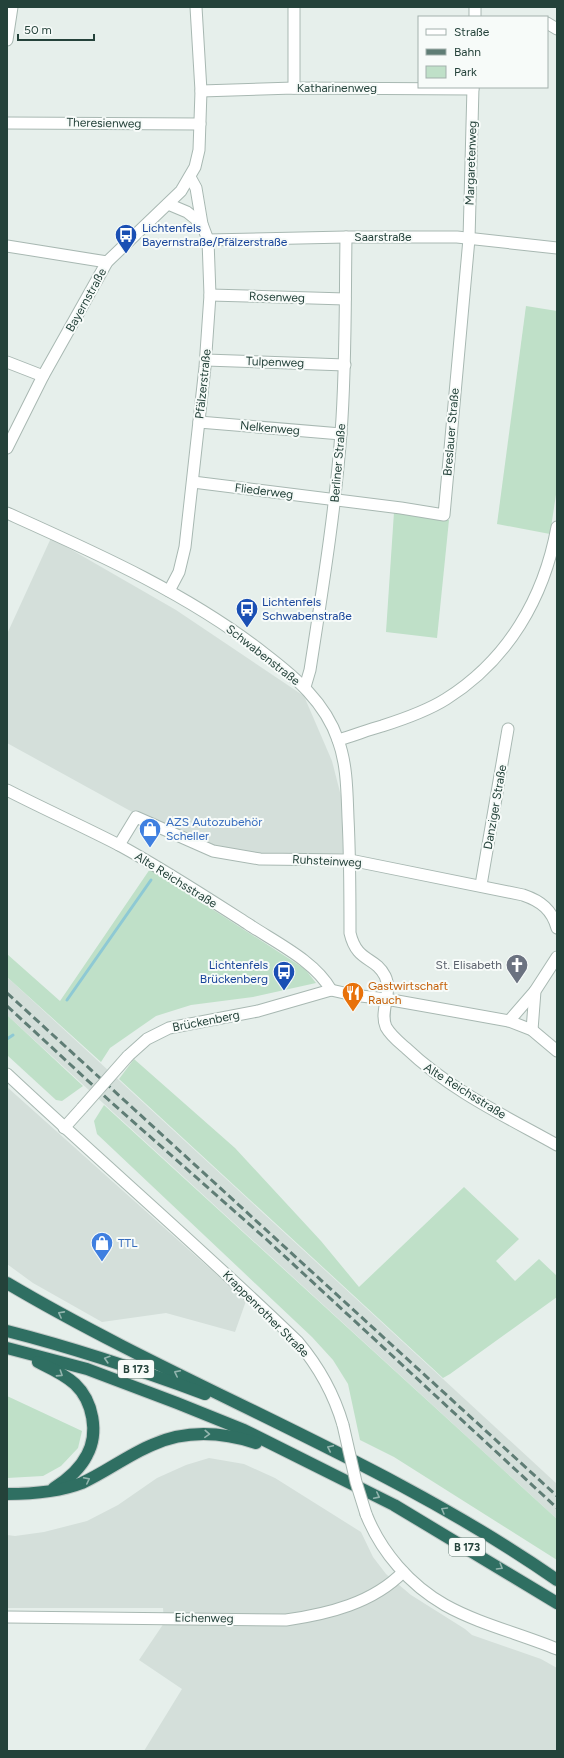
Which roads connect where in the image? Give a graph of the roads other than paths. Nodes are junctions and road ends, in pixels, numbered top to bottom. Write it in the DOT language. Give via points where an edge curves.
graph roads {
  1 [pos="12,7"];
  2 [pos="196,7"];
  3 [pos="294,7"];
  4 [pos="7,40"];
  5 [pos="294,88"];
  6 [pos="473,88"];
  7 [pos="201,91"];
  8 [pos="7,123"];
  9 [pos="200,124"];
  10 [pos="190,177"];
  11 [pos="168,204"];
  12 [pos="202,224"];
  13 [pos="346,237"];
  14 [pos="469,239"];
  15 [pos="208,240"];
  16 [pos="7,246"];
  17 [pos="557,248"];
  18 [pos="107,262"];
  19 [pos="210,295"];
  20 [pos="345,299"];
  21 [pos="206,360"];
  22 [pos="7,362"];
  23 [pos="345,365"];
  24 [pos="43,376"];
  25 [pos="199,422"];
  26 [pos="341,434"];
  27 [pos="7,448"];
  28 [pos="193,482"];
  29 [pos="335,500"];
  30 [pos="7,513"];
  31 [pos="557,527"];
  32 [pos="169,591"];
  33 [pos="304,687"];
  34 [pos="508,729"];
  35 [pos="338,740"];
  36 [pos="7,790"];
  37 [pos="119,845"];
  38 [pos="350,860"];
  39 [pos="481,885"];
  40 [pos="557,928"];
  41 [pos="557,956"];
  42 [pos="331,990"];
  43 [pos="535,991"];
  44 [pos="386,999"];
  45 [pos="509,1021"];
  46 [pos="532,1030"];
  47 [pos="557,1051"];
  48 [pos="7,1074"];
  49 [pos="64,1128"];
  50 [pos="557,1145"];
  51 [pos="7,1283"];
  52 [pos="7,1331"];
  53 [pos="10,1349"];
  54 [pos="262,1416"];
  55 [pos="305,1460"];
  56 [pos="50,1491"];
  57 [pos="7,1494"];
  58 [pos="403,1572"];
  59 [pos="557,1580"];
  60 [pos="557,1603"];
  61 [pos="7,1617"];
  62 [pos="557,1648"];
  1 -- 4 [label="street"];
  2 -- 7 [label="street, Bayernstraße"];
  3 -- 5 [label="street"];
  5 -- 6 [label="street, Katharinenweg"];
  5 -- 7 [label="street, Katharinenweg"];
  6 -- 14 [label="street, Margaretenweg"];
  7 -- 9 [label="street, Bayernstraße"];
  8 -- 9 [label="street, Theresienweg"];
  9 -- 10 [label="street, Bayernstraße" via="199,150"];
  10 -- 11 [label="street, Bayernstraße"];
  10 -- 12 [label="street, Pfälzerstraße" via="196,188"];
  11 -- 12 [label="street" via="187,212"];
  11 -- 18 [label="street, Bayernstraße"];
  12 -- 15 [label="street, Pfälzerstraße"];
  13 -- 14 [label="street, Saarstraße"];
  13 -- 15 [label="street, Saarstraße"];
  13 -- 20 [label="street, Berliner Straße"];
  14 -- 17 [label="street, Saarstraße"];
  14 -- 29 [label="street, Breslauer Straße" via="444,515"];
  15 -- 19 [label="street, Pfälzerstraße"];
  16 -- 18 [label="street"];
  18 -- 24 [label="street, Bayernstraße"];
  19 -- 20 [label="street, Rosenweg"];
  19 -- 21 [label="street, Pfälzerstraße"];
  20 -- 23 [label="street, Berliner Straße"];
  21 -- 23 [label="street, Tulpenweg"];
  21 -- 25 [label="street, Pfälzerstraße"];
  22 -- 24 [label="street"];
  23 -- 26 [label="street, Berliner Straße"];
  24 -- 27 [label="street, Bayernstraße"];
  25 -- 26 [label="street, Nelkenweg"];
  25 -- 28 [label="street, Pfälzerstraße"];
  26 -- 29 [label="street, Berliner Straße"];
  28 -- 29 [label="street, Fliederweg"];
  28 -- 32 [label="street, Pfälzerstraße" via="185,547"];
  29 -- 33 [label="street, Berliner Straße" via="310,670"];
  30 -- 32 [label="street, Schwabenstraße" via="89,550"];
  31 -- 35 [label="street" via="547,570 537,596 512,638 496,658 446,700 406,718"];
  32 -- 33 [label="street, Schwabenstraße" via="245,638"];
  33 -- 35 [label="street, Schwabenstraße" via="324,711"];
  34 -- 39 [label="street, Danziger Straße"];
  35 -- 38 [label="street, Schwabenstraße" via="344,761 347,789"];
  36 -- 37 [label="street, Alte Reichsstraße"];
  37 -- 38 [label="street, Ruhsteinweg" via="136,817 213,852 260,859"];
  37 -- 42 [label="street, Alte Reichsstraße" via="292,952 317,972"];
  38 -- 39 [label="street, Ruhsteinweg"];
  38 -- 44 [label="street, Schwabenstraße" via="350,933 360,955 377,966 386,978"];
  39 -- 40 [label="street, Ruhsteinweg" via="534,899 550,912"];
  41 -- 43 [label="street"];
  42 -- 44 [label="street, Brückenberg"];
  42 -- 49 [label="street, Brückenberg, bridge" via="258,1011 169,1028 147,1039 128,1056"];
  43 -- 45 [label="street"];
  43 -- 46 [label="street"];
  44 -- 45 [label="street, Brückenberg"];
  44 -- 50 [label="street, Alte Reichsstraße" via="384,1016 390,1033 426,1067 479,1102"];
  45 -- 46 [label="street, Brückenberg"];
  46 -- 47 [label="street, Brückenberg"];
  48 -- 49 [label="street, Krappenrother Straße"];
  49 -- 58 [label="street, Krappenrother Straße, bridge" via="176,1227 298,1342 314,1361 329,1387 343,1426 356,1482 371,1528"];
  54 -- 51 [label="highway, one-way" via="92,1330"];
  54 -- 52 [label="highway, B 173, one-way" via="114,1362"];
  53 -- 55 [label="highway, B 173" via="87,1369 177,1402 244,1430"];
  53 -- 56 [label="highway, one-way" via="58,1372 74,1383 88,1402 92,1416 93,1437 87,1455 64,1482"];
  59 -- 54 [label="highway, B 173, one-way" via="478,1529 416,1494 344,1455"];
  56 -- 55 [label="highway, one-way" via="81,1483 152,1445 176,1437 204,1434 240,1438"];
  55 -- 60 [label="highway, B 173, one-way" via="394,1505"];
  56 -- 57 [label="highway"];
  58 -- 61 [label="street, Eichenweg" via="393,1582 362,1601 338,1610 286,1620"];
  58 -- 62 [label="street, Krappenrother Straße" via="416,1585 445,1605"];
}
